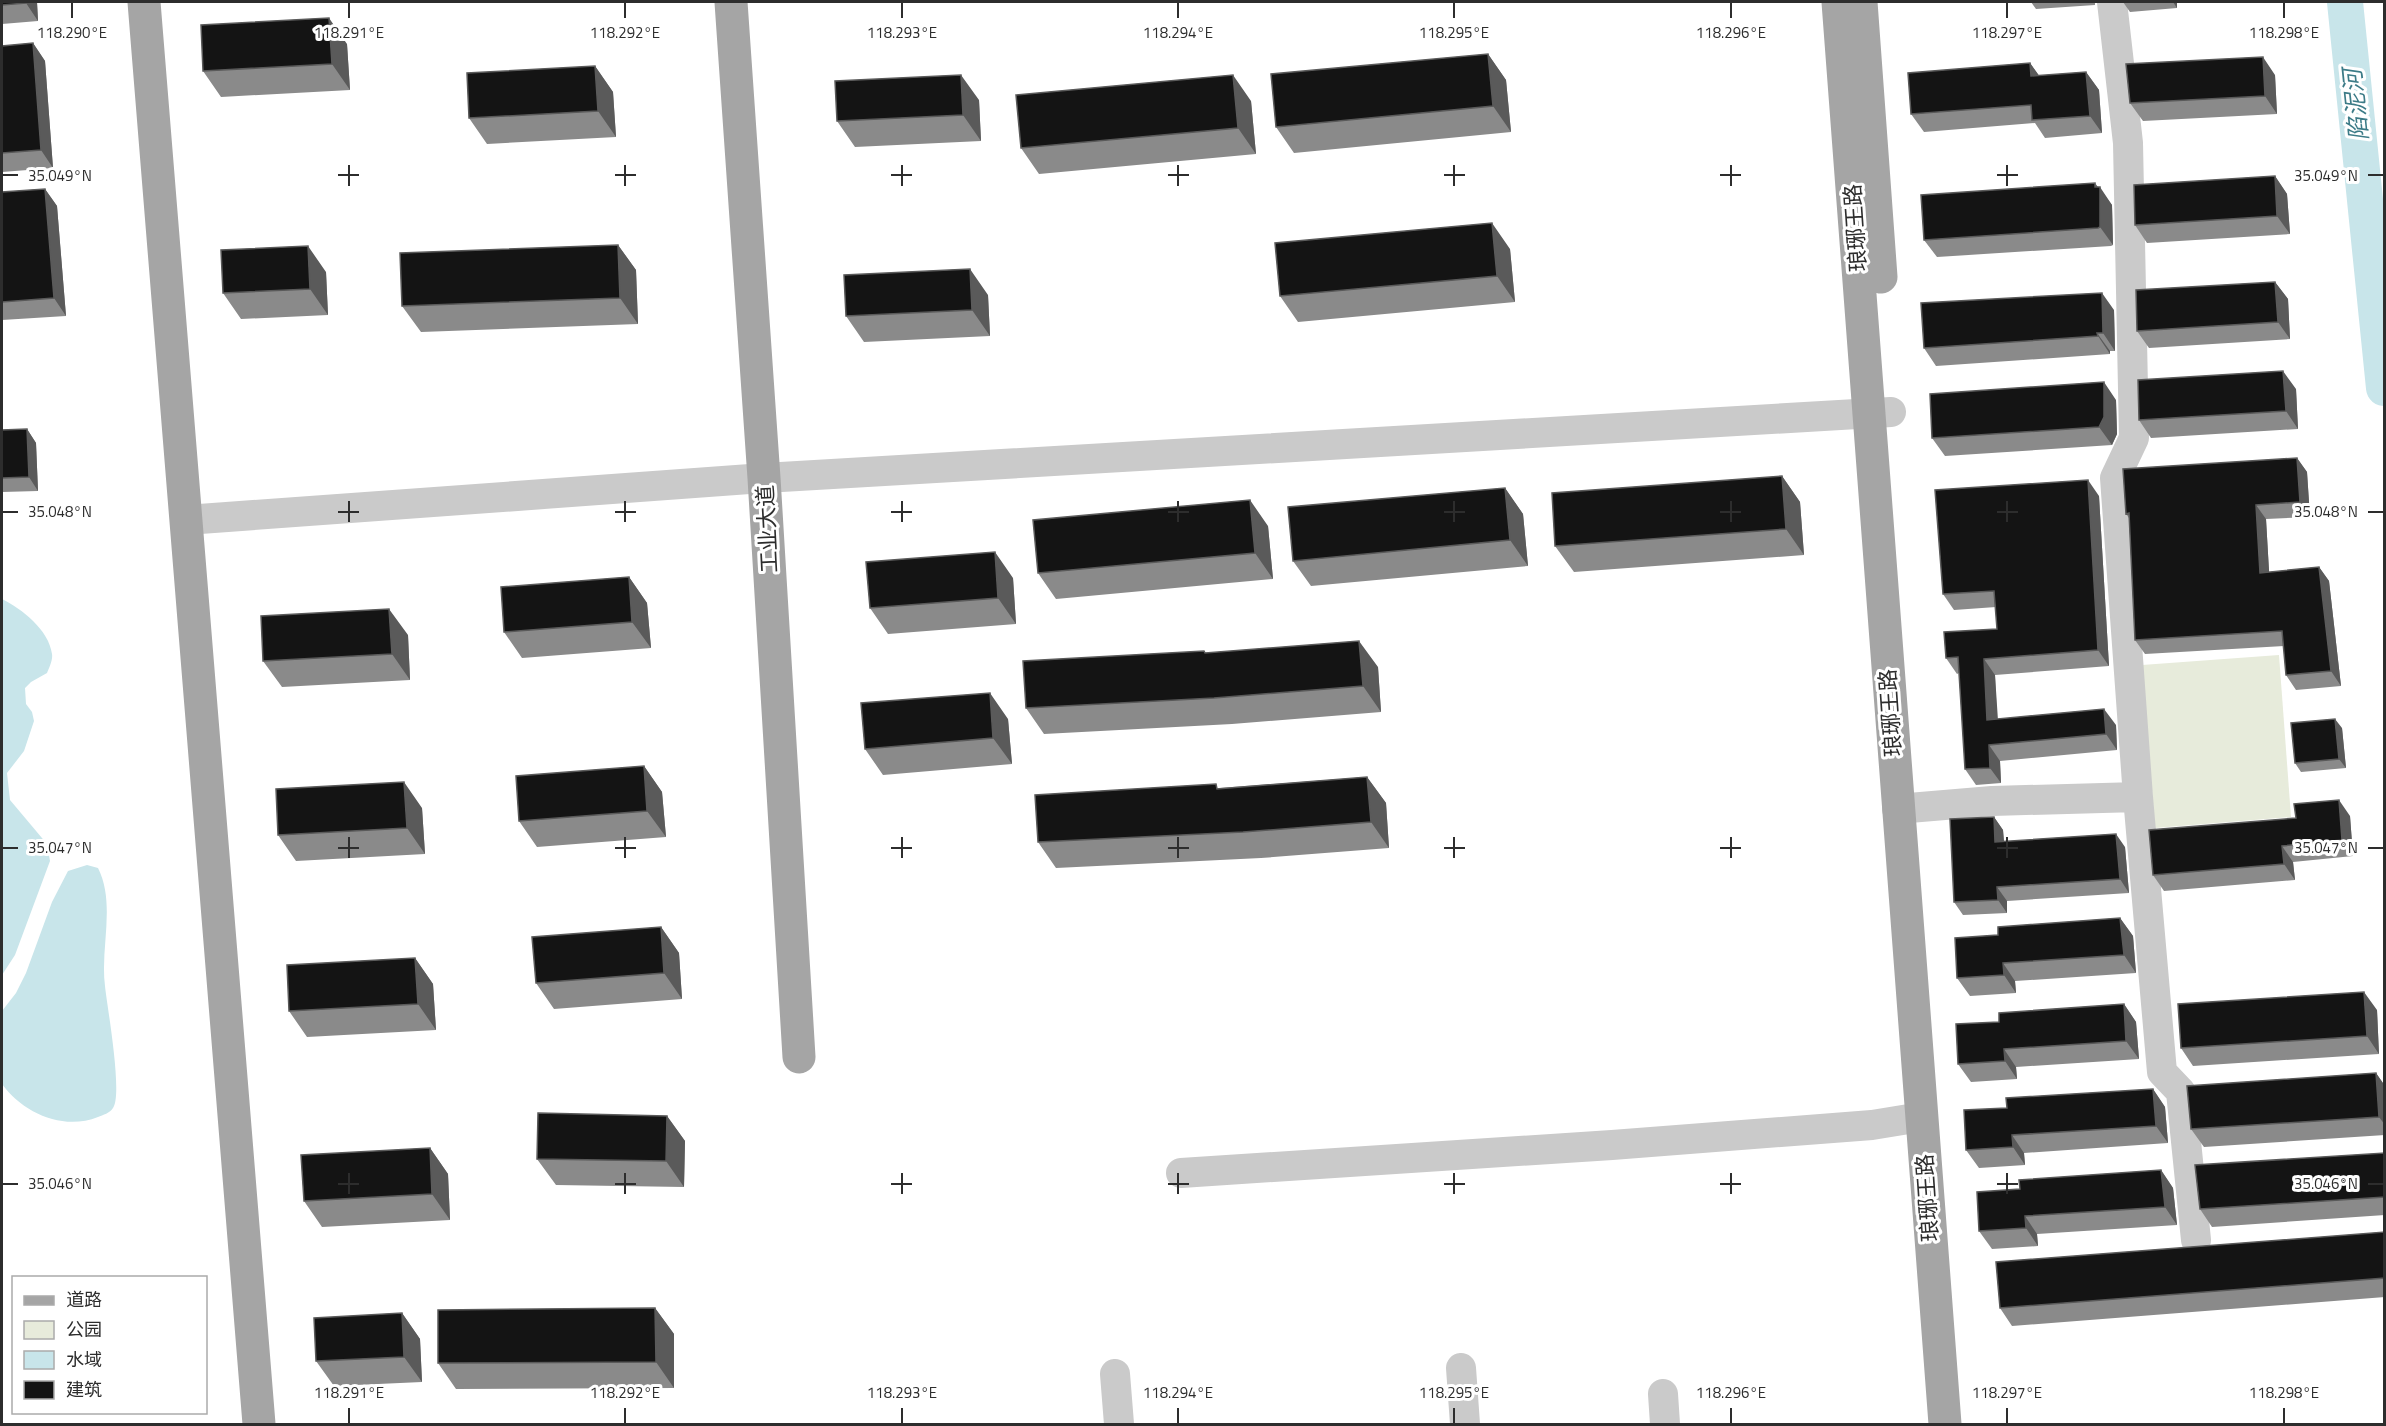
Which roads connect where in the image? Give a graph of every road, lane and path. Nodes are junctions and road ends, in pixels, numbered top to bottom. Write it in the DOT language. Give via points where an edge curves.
graph roads {
  1 [pos="144,2"];
  2 [pos="731,2"];
  3 [pos="1838,2"];
  4 [pos="1861,2"];
  5 [pos="2112,2"];
  6 [pos="1880,413"];
  7 [pos="764,478"];
  8 [pos="186,520"];
  9 [pos="2138,797"];
  10 [pos="1908,808"];
  11 [pos="799,1057"];
  12 [pos="1921,1117"];
  13 [pos="1180,1173"];
  14 [pos="2196,1240"];
  15 [pos="1461,1368"];
  16 [pos="1115,1374"];
  17 [pos="1663,1394"];
  18 [pos="259,1425"];
  19 [pos="1119,1425"];
  20 [pos="1465,1425"];
  21 [pos="1665,1425"];
  22 [pos="1945,1425"];
  23 [pos="1966,1425"];
  1 -- 8 [label="main road"];
  2 -- 7 [label="main road, 工业大道"];
  3 -- 6 [label="main road, 琅琊王路"];
  4 -- 6 [label="main road, 琅琊王路"];
  5 -- 9 [label="street" via="2128,143 2134,438 2115,478"];
  6 -- 7 [label="street"];
  6 -- 10 [label="main road, 琅琊王路"];
  7 -- 8 [label="street"];
  7 -- 11 [label="main road, 工业大道"];
  8 -- 18 [label="main road"];
  9 -- 10 [label="street"];
  9 -- 14 [label="street" via="2162,1071 2181,1092"];
  10 -- 12 [label="main road, 琅琊王路"];
  10 -- 23 [label="main road, 琅琊王路"];
  12 -- 13 [label="street" via="1872,1125 1624,1144"];
  12 -- 22 [label="main road, 琅琊王路"];
  15 -- 20 [label="street"];
  16 -- 19 [label="street"];
  17 -- 21 [label="street"];
}
